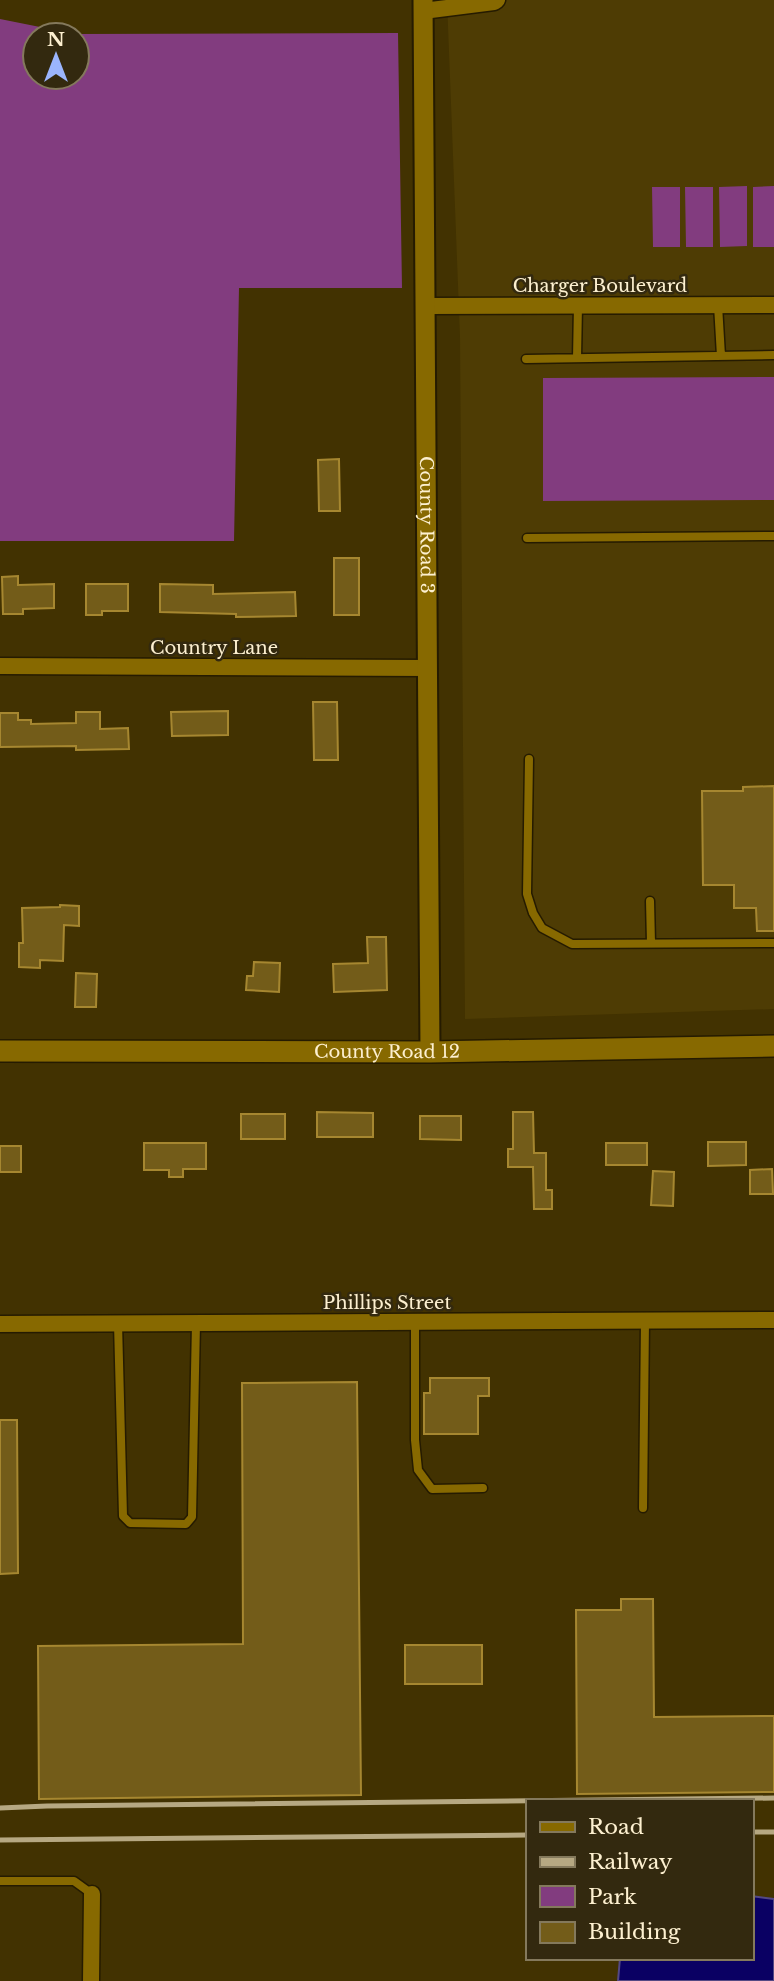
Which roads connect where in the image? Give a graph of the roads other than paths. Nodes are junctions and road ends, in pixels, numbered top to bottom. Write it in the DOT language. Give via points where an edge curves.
graph roads {
  1 [pos="497,0"];
  2 [pos="423,6"];
  3 [pos="578,305"];
  4 [pos="718,305"];
  5 [pos="774,305"];
  6 [pos="426,306"];
  7 [pos="774,355"];
  8 [pos="721,356"];
  9 [pos="577,358"];
  10 [pos="526,359"];
  11 [pos="774,536"];
  12 [pos="527,538"];
  13 [pos="0,666"];
  14 [pos="428,668"];
  15 [pos="529,759"];
  16 [pos="650,901"];
  17 [pos="651,943"];
  18 [pos="774,943"];
  19 [pos="774,1046"];
  20 [pos="0,1051"];
  21 [pos="430,1052"];
  22 [pos="774,1320"];
  23 [pos="645,1321"];
  24 [pos="415,1322"];
  25 [pos="118,1323"];
  26 [pos="196,1323"];
  27 [pos="0,1324"];
  28 [pos="483,1488"];
  29 [pos="643,1508"];
  30 [pos="0,1881"];
  31 [pos="92,1894"];
  32 [pos="91,1981"];
  1 -- 2 [label="street"];
  2 -- 6 [label="street, County Road 3"];
  3 -- 4 [label="street, Charger Boulevard"];
  3 -- 6 [label="street, Charger Boulevard"];
  3 -- 9 [label="lane"];
  4 -- 5 [label="street, Charger Boulevard"];
  4 -- 8 [label="lane"];
  6 -- 14 [label="street, County Road 3"];
  7 -- 8 [label="lane"];
  8 -- 9 [label="lane"];
  9 -- 10 [label="lane"];
  11 -- 12 [label="lane"];
  13 -- 14 [label="street, Country Lane"];
  14 -- 21 [label="street, County Road 3"];
  15 -- 17 [label="lane" via="527,894 542,928 572,944"];
  16 -- 17 [label="lane"];
  17 -- 18 [label="lane"];
  19 -- 21 [label="main road, County Road 12"];
  20 -- 21 [label="main road, County Road 12"];
  22 -- 23 [label="street, Phillips Street"];
  23 -- 24 [label="street, Phillips Street"];
  23 -- 29 [label="lane"];
  24 -- 26 [label="street, Phillips Street"];
  24 -- 28 [label="lane" via="418,1470 432,1489"];
  25 -- 26 [label="street, Phillips Street"];
  25 -- 26 [label="lane" via="123,1516 130,1523 186,1524 192,1517"];
  25 -- 27 [label="street, Phillips Street"];
  30 -- 31 [label="lane" via="74,1881"];
  31 -- 32 [label="street"];
}
